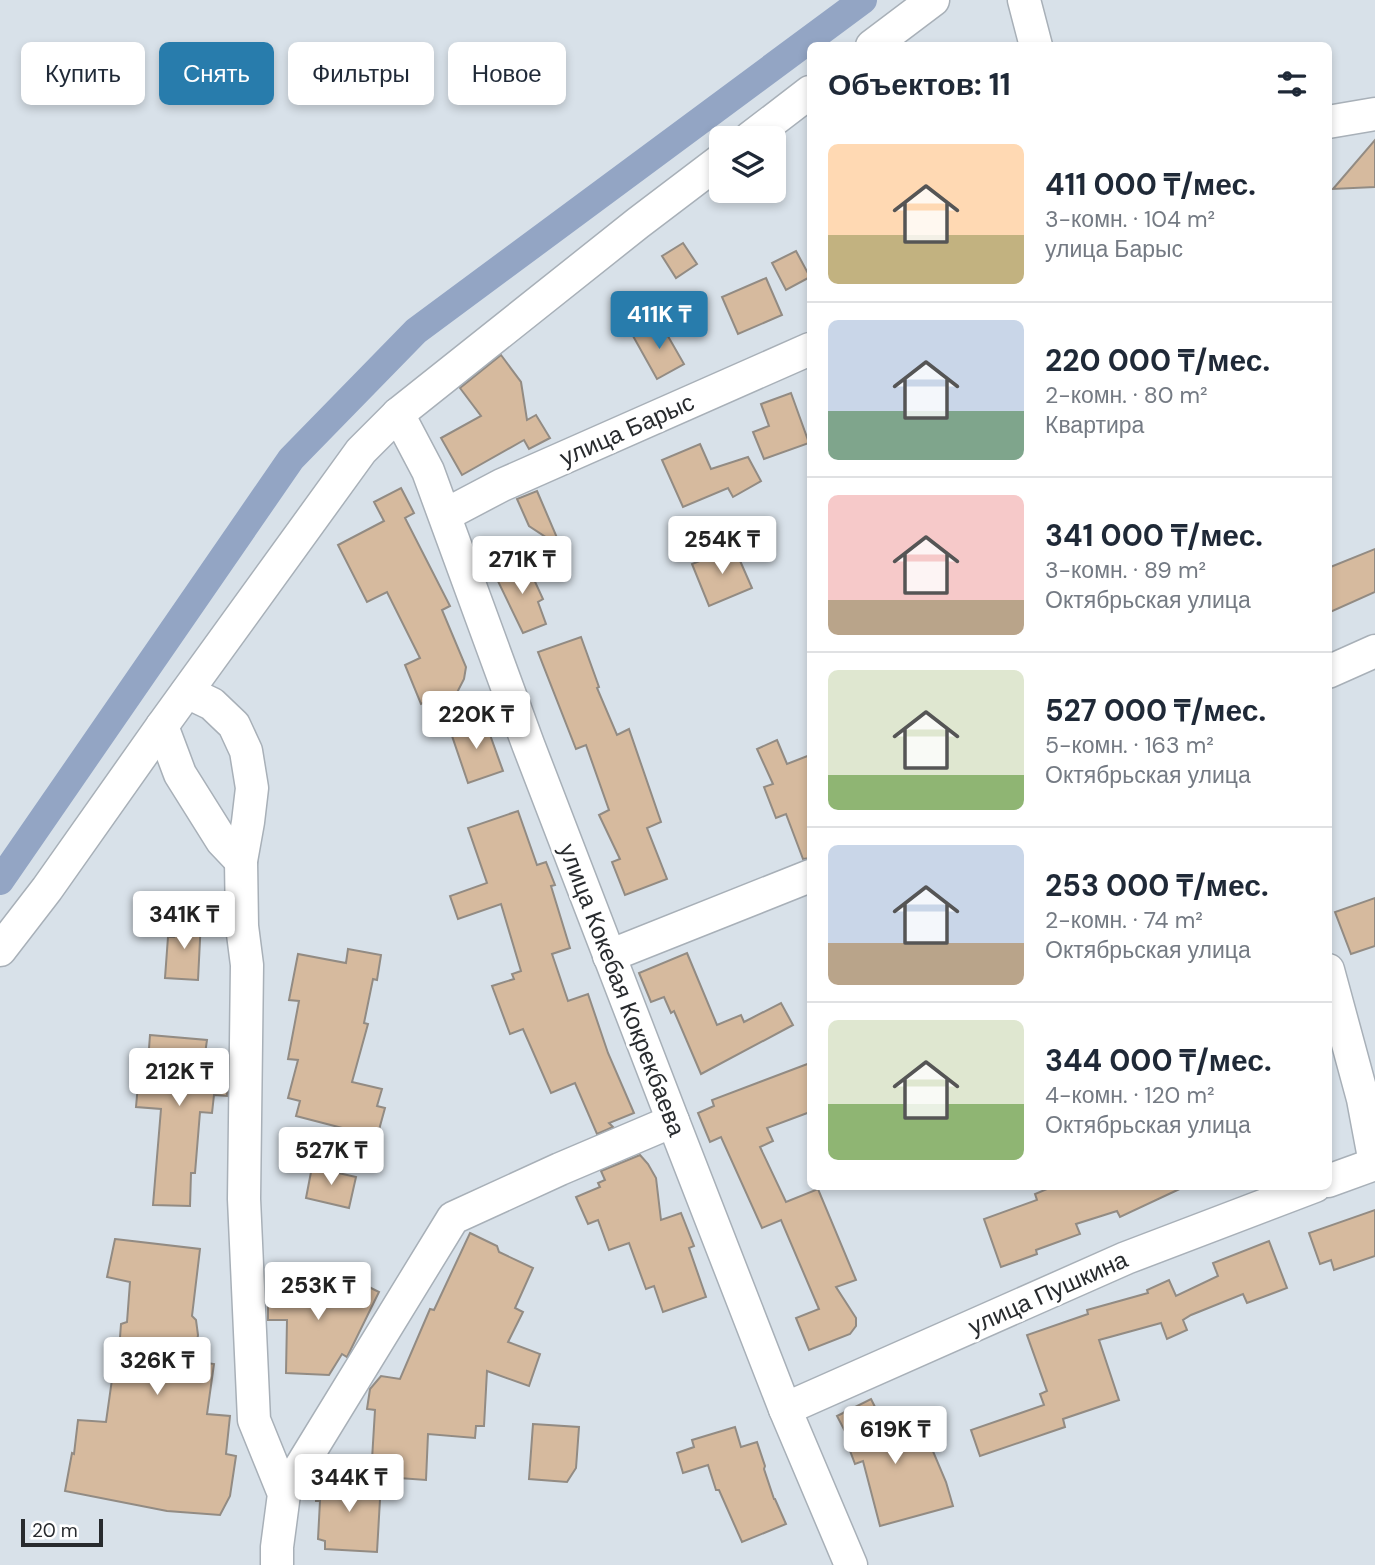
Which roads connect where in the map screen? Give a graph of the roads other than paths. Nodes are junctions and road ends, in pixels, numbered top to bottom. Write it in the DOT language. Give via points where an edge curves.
graph roads {
  1 [pos="933,0"];
  2 [pos="1024,0"];
  3 [pos="877,42"];
  4 [pos="1036,42"];
  5 [pos="807,94"];
  6 [pos="1375,114"];
  7 [pos="1332,121"];
  8 [pos="766,126"];
  9 [pos="709,169"];
  10 [pos="807,350"];
  11 [pos="398,414"];
  12 [pos="445,515"];
  13 [pos="1375,651"];
  14 [pos="1332,670"];
  15 [pos="187,692"];
  16 [pos="162,726"];
  17 [pos="241,861"];
  18 [pos="807,877"];
  19 [pos="20,924"];
  20 [pos="0,950"];
  21 [pos="610,956"];
  22 [pos="0,976"];
  23 [pos="1332,985"];
  24 [pos="673,1121"];
  25 [pos="1375,1164"];
  26 [pos="1332,1180"];
  27 [pos="1304,1190"];
  28 [pos="785,1409"];
  29 [pos="284,1494"];
  30 [pos="277,1565"];
  31 [pos="851,1565"];
  1 -- 3 [label="street"];
  2 -- 4 [label="street"];
  5 -- 8 [label="street"];
  6 -- 7 [label="street"];
  9 -- 11 [label="street"];
  10 -- 12 [label="street, улица Барыс" via="502,485"];
  11 -- 12 [label="street, улица Кокебая Кокрекбаева"];
  11 -- 15 [label="street" via="361,451"];
  12 -- 21 [label="street, улица Кокебая Кокрекбаева"];
  13 -- 14 [label="street"];
  15 -- 16 [label="street"];
  15 -- 17 [label="street" via="212,704 234,724 246,751 252,788"];
  16 -- 17 [label="street" via="180,774 222,841"];
  16 -- 19 [label="street"];
  17 -- 29 [label="street" via="247,964 244,1199 254,1420"];
  18 -- 21 [label="street"];
  19 -- 20 [label="street"];
  19 -- 22 [label="street"];
  21 -- 24 [label="street, улица Кокебая Кокрекбаева"];
  23 -- 25 [label="street"];
  24 -- 28 [label="street, улица Кокебая Кокрекбаева"];
  24 -- 29 [label="street" via="453,1219"];
  25 -- 26 [label="street"];
  27 -- 28 [label="street, улица Пушкина" via="1126,1258"];
  28 -- 31 [label="street, улица Кокебая Кокрекбаева"];
  29 -- 30 [label="street"];
}
